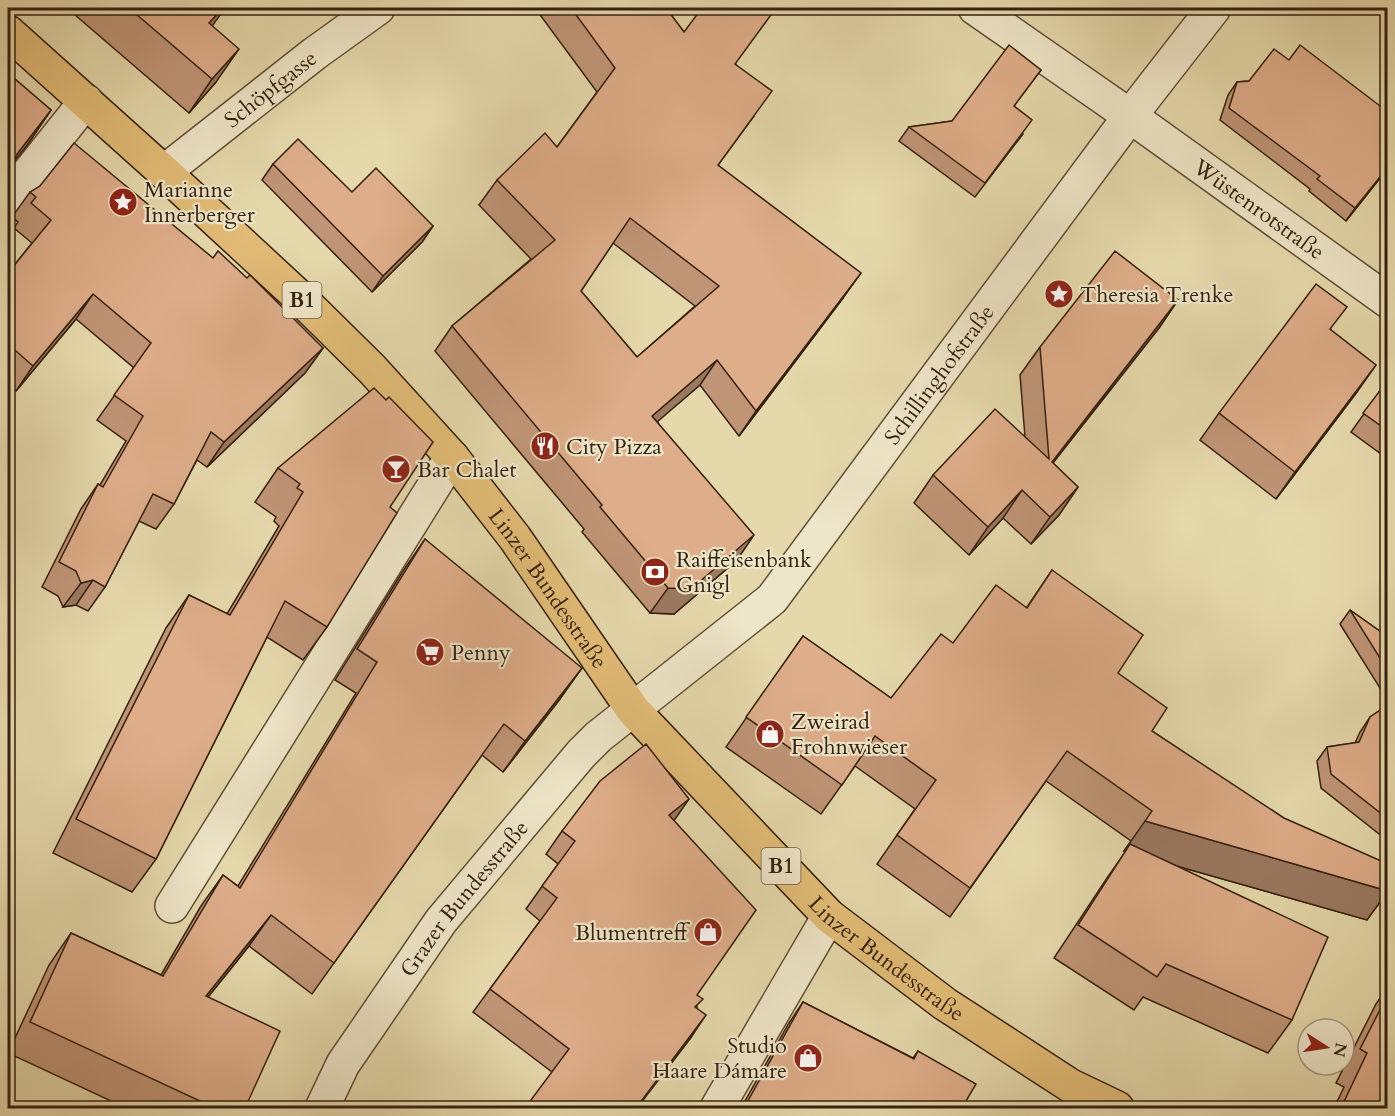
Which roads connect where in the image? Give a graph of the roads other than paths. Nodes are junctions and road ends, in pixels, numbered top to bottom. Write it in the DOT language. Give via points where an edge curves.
graph roads {
  1 [pos="378,8"];
  2 [pos="975,8"];
  3 [pos="1214,8"];
  4 [pos="8,33"];
  5 [pos="86,101"];
  6 [pos="1130,116"];
  7 [pos="164,172"];
  8 [pos="8,199"];
  9 [pos="1388,301"];
  10 [pos="452,457"];
  11 [pos="633,710"];
  12 [pos="172,906"];
  13 [pos="829,916"];
  14 [pos="322,1108"];
  15 [pos="717,1108"];
  16 [pos="1117,1108"];
  1 -- 7 [label="street, Schöpfgasse"];
  2 -- 6 [label="street, Wüstenrotstraße"];
  3 -- 6 [label="street, Schillinghofstraße"];
  4 -- 5 [label="main road, Linzer Bundesstraße / B1"];
  5 -- 7 [label="main road, Linzer Bundesstraße / B1"];
  5 -- 8 [label="street"];
  6 -- 9 [label="street, Wüstenrotstraße"];
  6 -- 11 [label="street, Schillinghofstraße" via="772,599"];
  7 -- 10 [label="main road, Linzer Bundesstraße / B1" via="372,369"];
  10 -- 11 [label="main road, Linzer Bundesstraße / B1" via="515,538"];
  10 -- 12 [label="street"];
  11 -- 13 [label="main road, Linzer Bundesstraße / B1"];
  11 -- 14 [label="street, Grazer Bundesstraße" via="581,754 441,921 343,1064"];
  13 -- 15 [label="street"];
  13 -- 16 [label="main road, Linzer Bundesstraße / B1" via="945,1004 1071,1086"];
}
